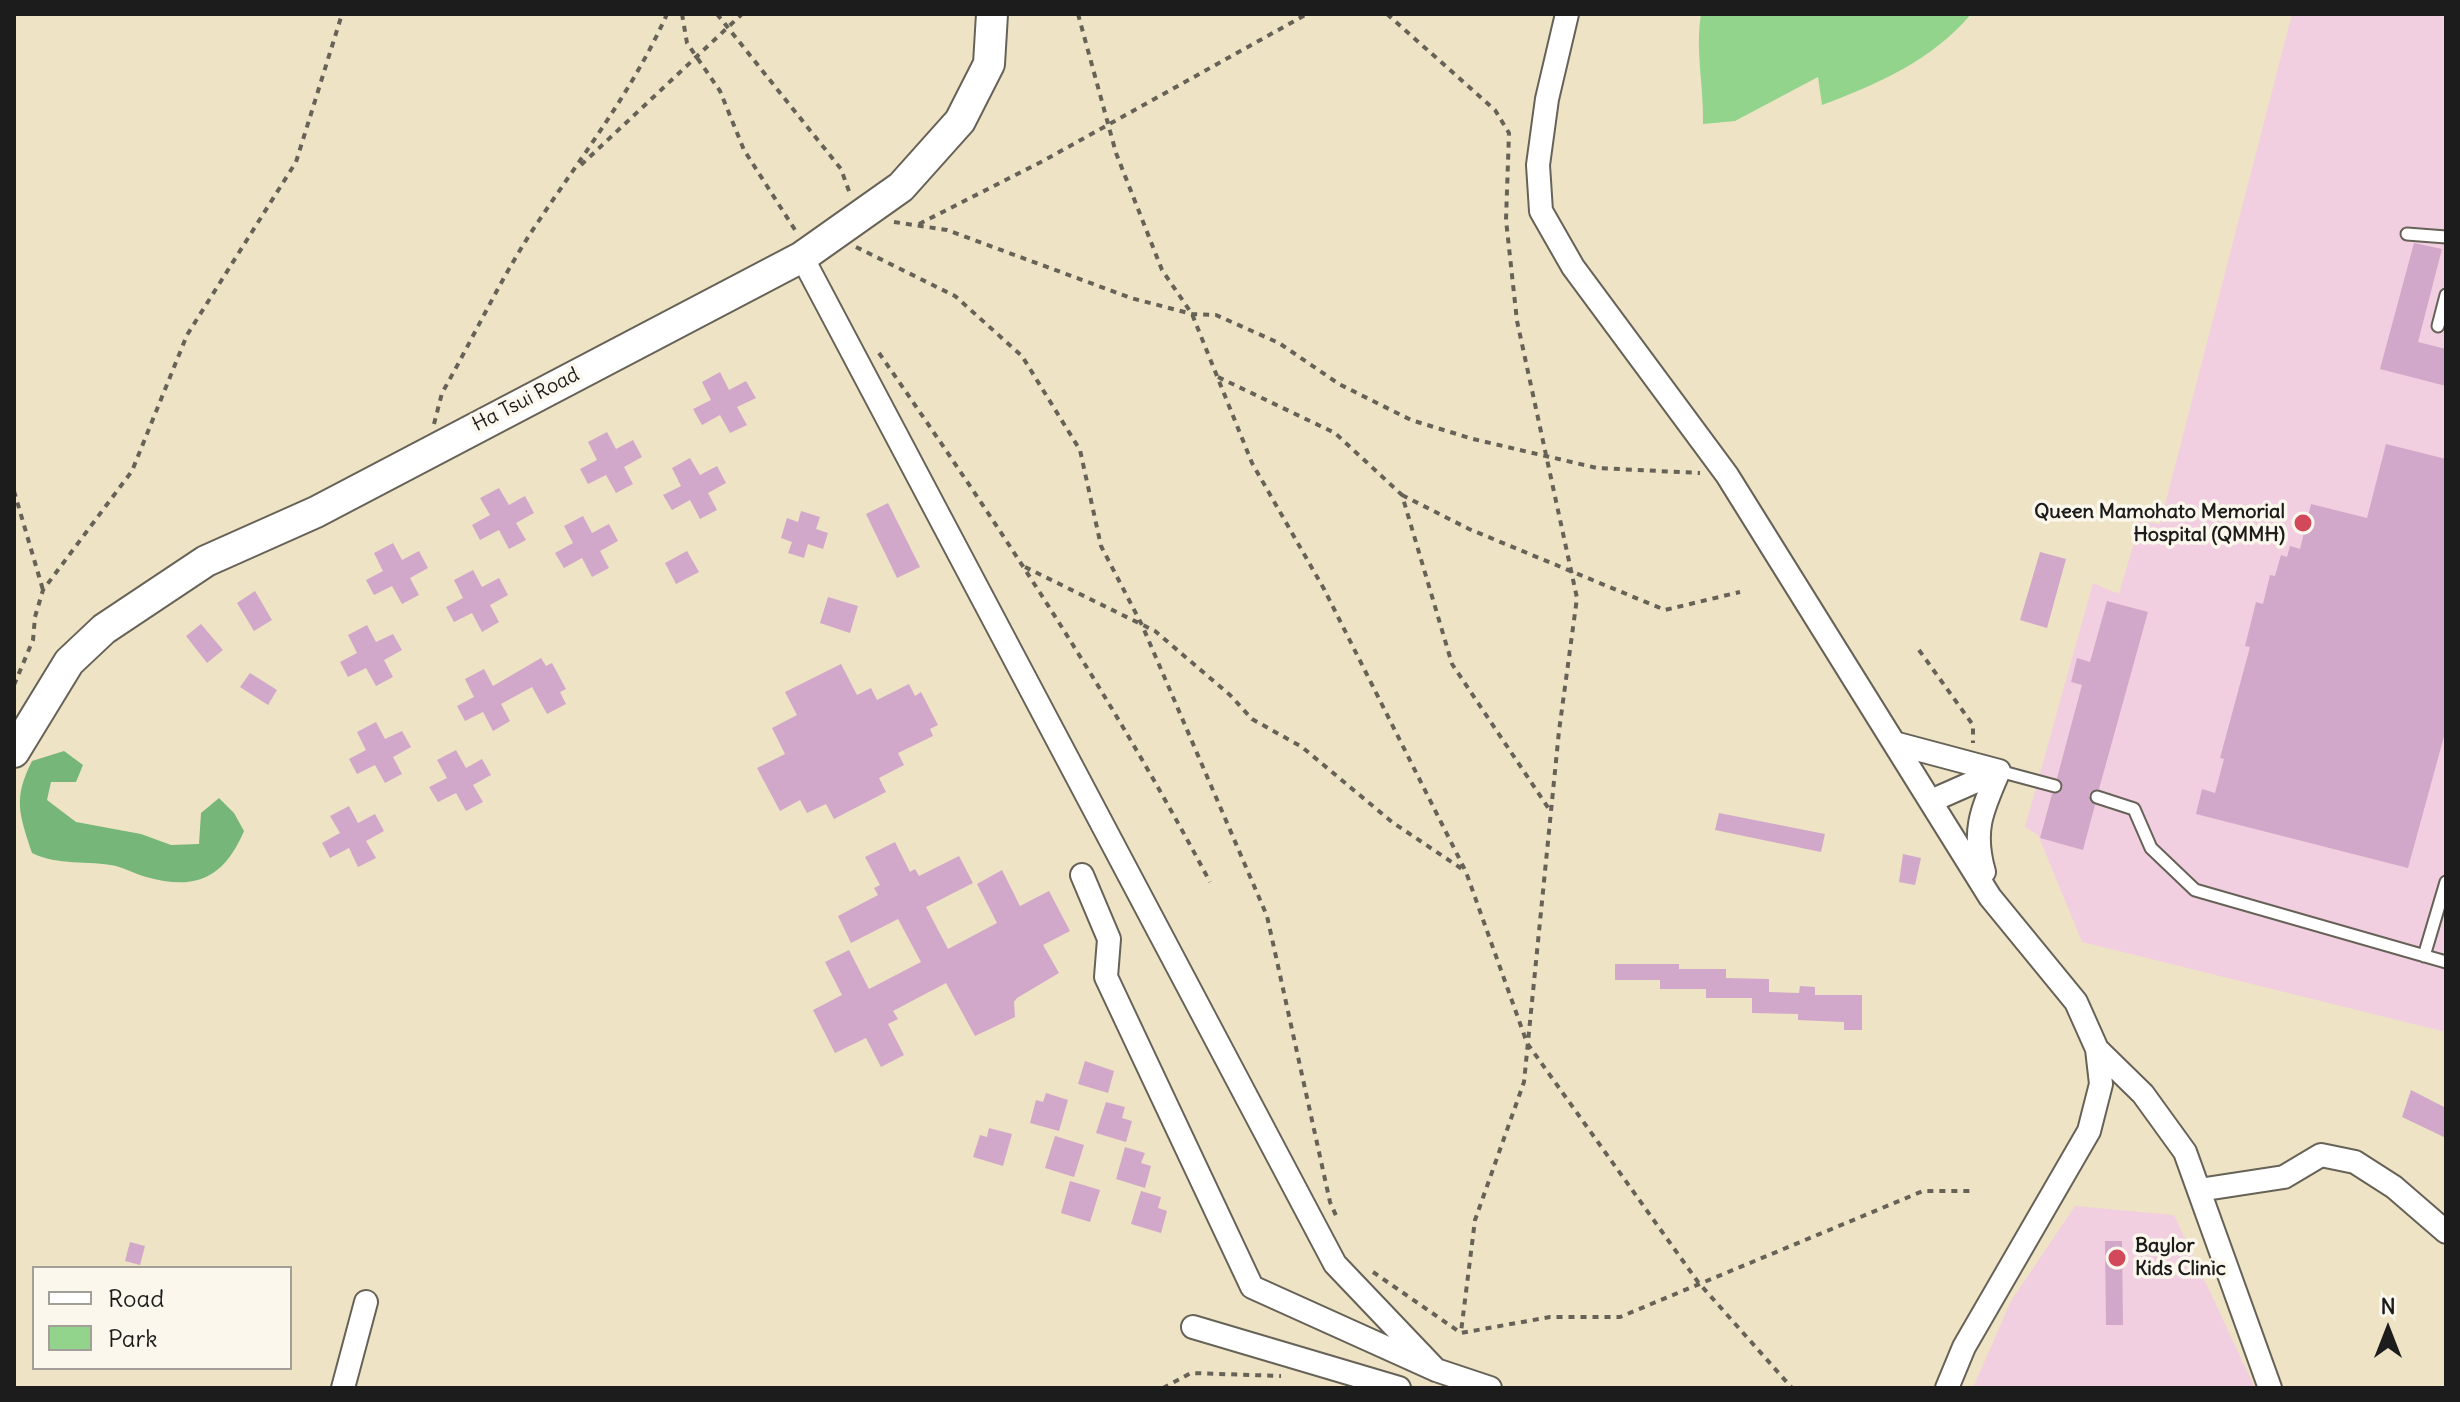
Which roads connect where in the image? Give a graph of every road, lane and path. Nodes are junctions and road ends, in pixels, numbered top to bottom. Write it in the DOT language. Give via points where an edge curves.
graph roads {
  1 [pos="342,14"];
  2 [pos="667,14"];
  3 [pos="682,14"];
  4 [pos="717,14"];
  5 [pos="742,14"];
  6 [pos="992,14"];
  7 [pos="1078,14"];
  8 [pos="1307,14"];
  9 [pos="1387,14"];
  10 [pos="1567,14"];
  11 [pos="728,27"];
  12 [pos="697,57"];
  13 [pos="1107,124"];
  14 [pos="574,172"];
  15 [pos="857,217"];
  16 [pos="917,226"];
  17 [pos="2407,234"];
  18 [pos="2446,237"];
  19 [pos="815,248"];
  20 [pos="2446,295"];
  21 [pos="1192,314"];
  22 [pos="2438,326"];
  23 [pos="871,341"];
  24 [pos="1217,377"];
  25 [pos="427,451"];
  26 [pos="1544,453"];
  27 [pos="1727,475"];
  28 [pos="14,491"];
  29 [pos="1402,495"];
  30 [pos="1022,565"];
  31 [pos="1571,571"];
  32 [pos="43,590"];
  33 [pos="1740,592"];
  34 [pos="1142,625"];
  35 [pos="1919,650"];
  36 [pos="14,685"];
  37 [pos="1894,743"];
  38 [pos="14,752"];
  39 [pos="1971,762"];
  40 [pos="1999,771"];
  41 [pos="2055,786"];
  42 [pos="2097,797"];
  43 [pos="1931,801"];
  44 [pos="1550,811"];
  45 [pos="1466,872"];
  46 [pos="1082,875"];
  47 [pos="1210,882"];
  48 [pos="2446,882"];
  49 [pos="1990,897"];
  50 [pos="2424,956"];
  51 [pos="2446,962"];
  52 [pos="1527,1043"];
  53 [pos="2097,1049"];
  54 [pos="2199,1190"];
  55 [pos="1974,1191"];
  56 [pos="1342,1230"];
  57 [pos="2446,1232"];
  58 [pos="1367,1267"];
  59 [pos="1698,1282"];
  60 [pos="366,1302"];
  61 [pos="1193,1327"];
  62 [pos="1461,1333"];
  63 [pos="1436,1370"];
  64 [pos="343,1388"];
  65 [pos="1399,1388"];
  66 [pos="1490,1388"];
  67 [pos="1792,1388"];
  68 [pos="1947,1388"];
  69 [pos="2270,1388"];
  1 -- 32 [label="path" via="296,162 187,335 132,471"];
  2 -- 14 [label="path" via="648,57"];
  3 -- 12 [label="path" via="687,43"];
  4 -- 11 [label="path"];
  5 -- 11 [label="path"];
  6 -- 15 [label="street, Ha Tsui Road" via="989,64 960,121 901,187"];
  7 -- 13 [label="path"];
  8 -- 13 [label="path"];
  9 -- 26 [label="path" via="1495,110 1509,133 1506,220 1517,321"];
  10 -- 27 [label="street" via="1538,165 1541,211 1573,267"];
  11 -- 12 [label="path"];
  11 -- 15 [label="path" via="841,169"];
  12 -- 14 [label="path"];
  12 -- 19 [label="path" via="720,91 744,150"];
  13 -- 16 [label="path"];
  13 -- 21 [label="path" via="1162,270"];
  14 -- 25 [label="path" via="536,224 442,393"];
  15 -- 16 [label="path"];
  15 -- 19 [label="street, Ha Tsui Road"];
  16 -- 21 [label="path" via="947,230 1131,298"];
  17 -- 18 [label="lane"];
  19 -- 25 [label="street, Ha Tsui Road"];
  19 -- 34 [label="path" via="955,296 1022,356 1080,450 1101,546"];
  19 -- 63 [label="street" via="1335,1264"];
  20 -- 22 [label="lane"];
  21 -- 24 [label="path"];
  21 -- 26 [label="path" via="1216,315 1279,343 1339,384 1411,420"];
  23 -- 30 [label="path"];
  24 -- 29 [label="path" via="1335,433"];
  24 -- 45 [label="path" via="1252,463 1324,589"];
  25 -- 38 [label="street, Ha Tsui Road" via="316,512 206,561 104,629 69,662"];
  26 -- 27 [label="path" via="1597,468"];
  26 -- 31 [label="path"];
  27 -- 37 [label="street"];
  28 -- 32 [label="path"];
  29 -- 31 [label="path"];
  29 -- 44 [label="path" via="1452,664"];
  30 -- 34 [label="path"];
  30 -- 47 [label="path" via="1103,690"];
  31 -- 33 [label="path" via="1665,610"];
  31 -- 44 [label="path" via="1577,598"];
  32 -- 36 [label="path" via="33,640"];
  34 -- 45 [label="path" via="1214,680 1252,719 1302,747 1392,822"];
  34 -- 56 [label="path" via="1267,916 1330,1202"];
  35 -- 39 [label="path" via="1973,725"];
  37 -- 39 [label="street"];
  37 -- 43 [label="street"];
  39 -- 40 [label="street"];
  40 -- 41 [label="lane"];
  40 -- 43 [label="street"];
  40 -- 49 [label="street" via="1979,819 1976,844"];
  42 -- 50 [label="lane" via="2134,809 2151,848 2195,890"];
  43 -- 49 [label="street"];
  44 -- 52 [label="path"];
  45 -- 52 [label="path"];
  46 -- 63 [label="street" via="1109,939 1106,977 1252,1287"];
  48 -- 50 [label="lane"];
  49 -- 53 [label="street" via="2076,1002"];
  50 -- 51 [label="lane"];
  52 -- 59 [label="path"];
  52 -- 62 [label="path" via="1524,1082 1475,1220"];
  53 -- 54 [label="street" via="2143,1094 2185,1152"];
  53 -- 68 [label="street" via="2101,1084 2089,1131 1964,1347"];
  54 -- 57 [label="street" via="2284,1177 2321,1155 2355,1162"];
  54 -- 69 [label="street"];
  55 -- 59 [label="path" via="1923,1191"];
  58 -- 62 [label="path"];
  59 -- 62 [label="path" via="1620,1317 1550,1317"];
  59 -- 67 [label="path"];
  60 -- 64 [label="street"];
  61 -- 65 [label="street"];
  63 -- 66 [label="street"];
}
